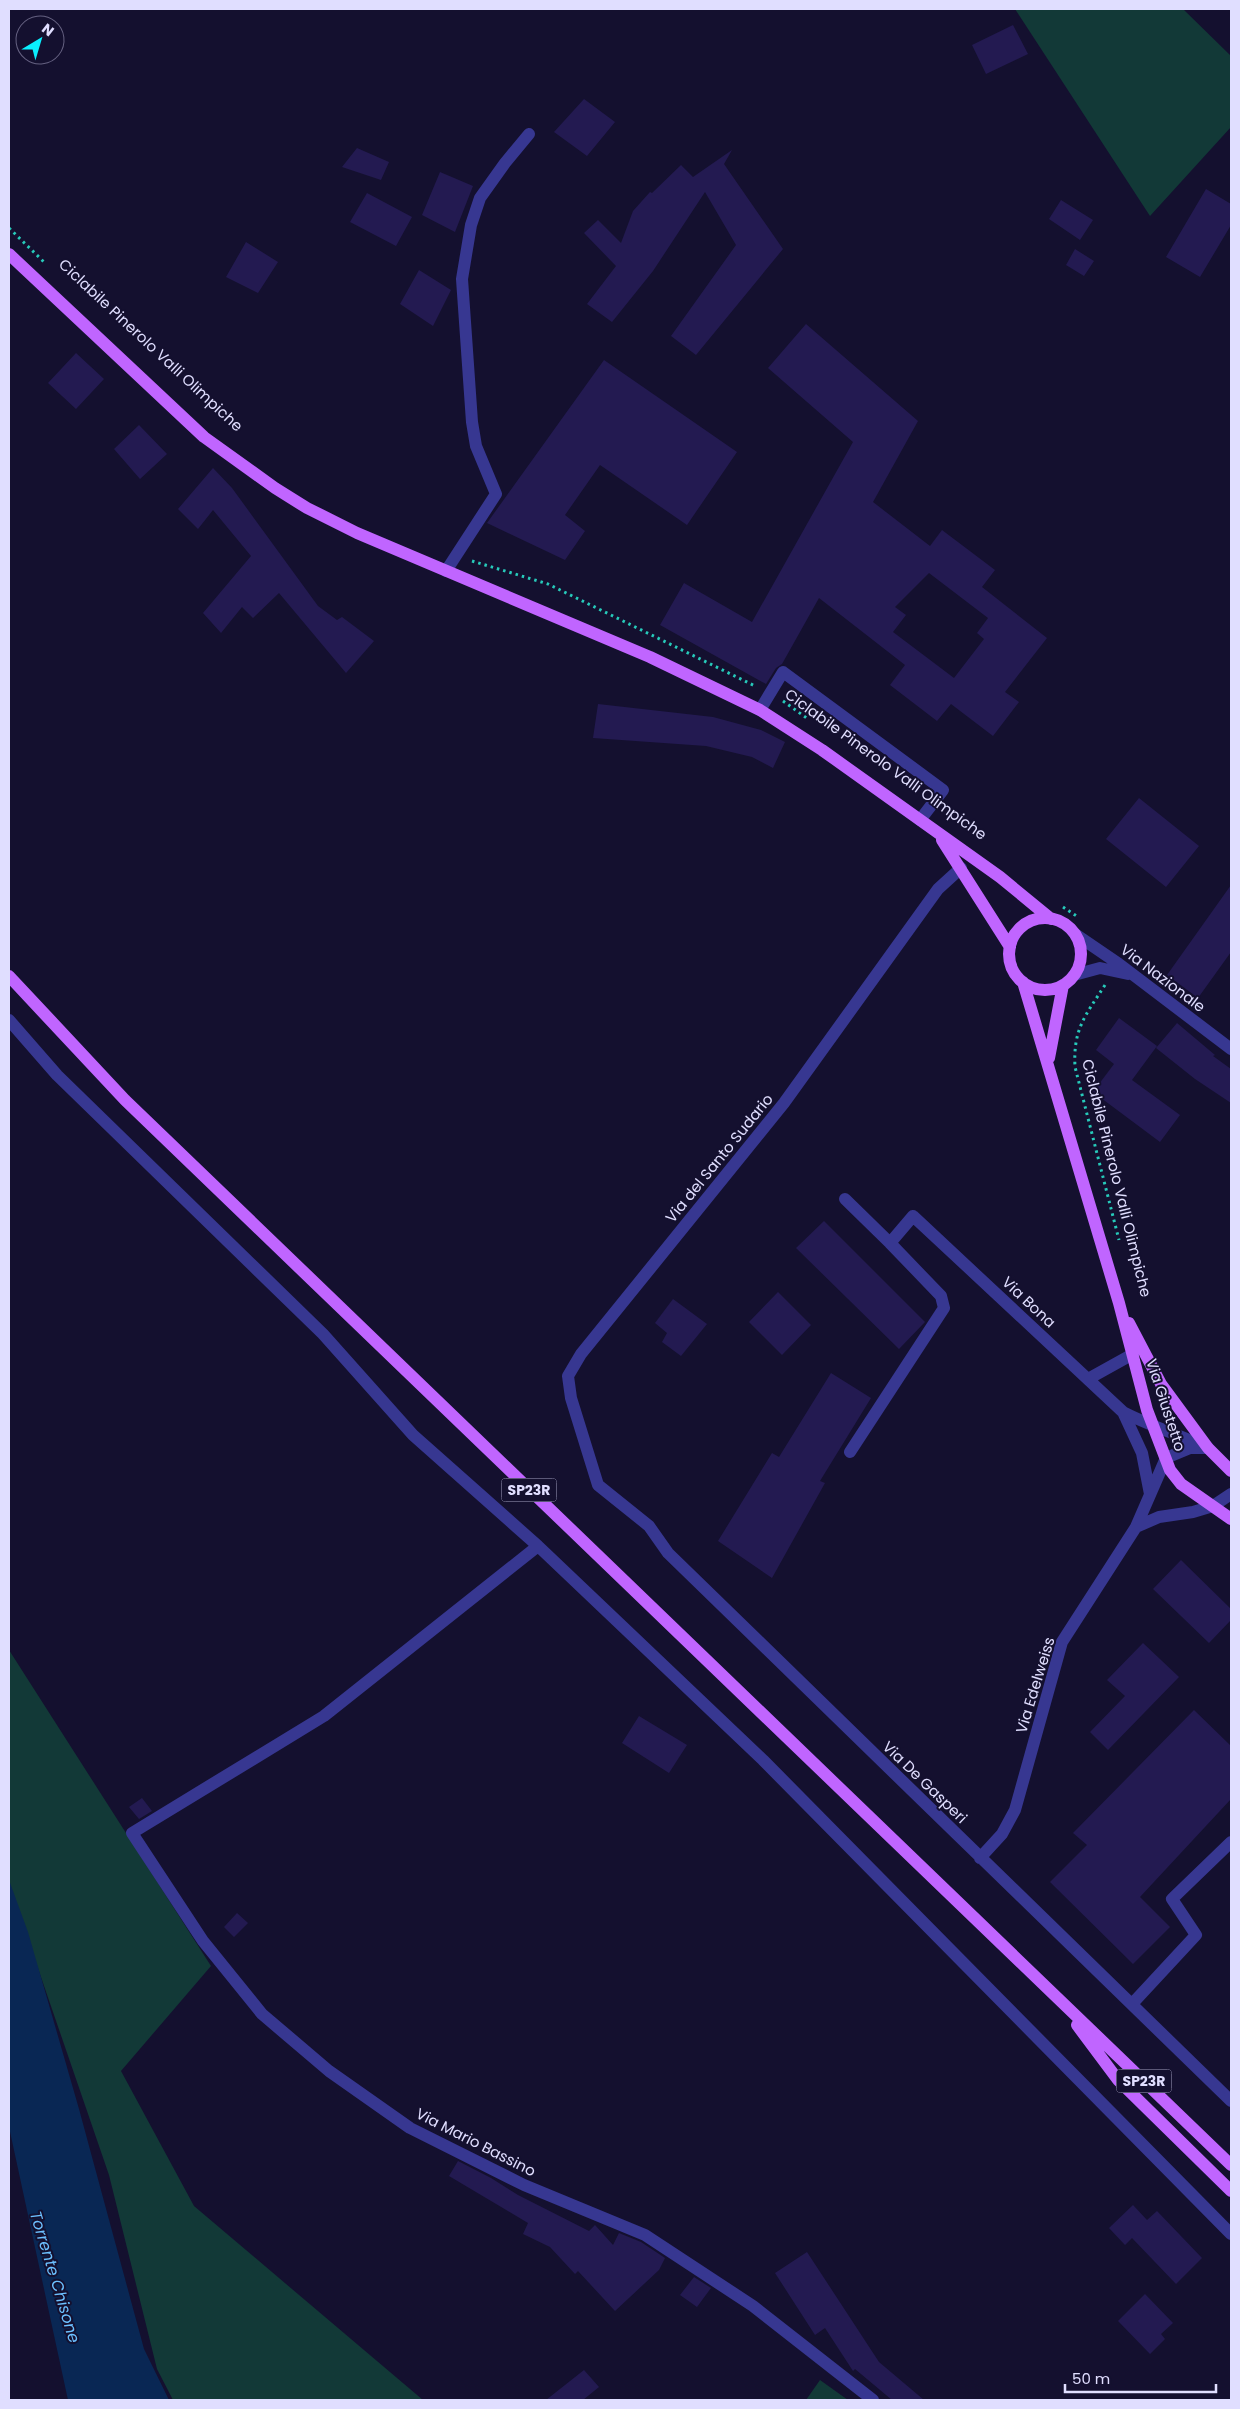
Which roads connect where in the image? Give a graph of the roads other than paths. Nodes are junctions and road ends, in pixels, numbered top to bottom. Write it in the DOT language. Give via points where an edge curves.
graph roads {
  1 [pos="529,134"];
  2 [pos="9,254"];
  3 [pos="446,571"];
  4 [pos="760,710"];
  5 [pos="920,820"];
  6 [pos="938,834"];
  7 [pos="962,868"];
  8 [pos="1051,918"];
  9 [pos="1075,934"];
  10 [pos="1010,947"];
  11 [pos="1130,974"];
  12 [pos="1074,975"];
  13 [pos="9,976"];
  14 [pos="1023,982"];
  15 [pos="1063,985"];
  16 [pos="9,1020"];
  17 [pos="1231,1049"];
  18 [pos="1048,1061"];
  19 [pos="845,1199"];
  20 [pos="890,1243"];
  21 [pos="1119,1302"];
  22 [pos="1133,1354"];
  23 [pos="1088,1380"];
  24 [pos="1123,1412"];
  25 [pos="1154,1427"];
  26 [pos="1208,1448"];
  27 [pos="850,1452"];
  28 [pos="1166,1458"];
  29 [pos="1231,1471"];
  30 [pos="598,1485"];
  31 [pos="1231,1494"];
  32 [pos="1150,1495"];
  33 [pos="1213,1506"];
  34 [pos="1231,1519"];
  35 [pos="1136,1527"];
  36 [pos="538,1546"];
  37 [pos="1231,1842"];
  38 [pos="980,1858"];
  39 [pos="1056,1997"];
  40 [pos="1132,2004"];
  41 [pos="1231,2100"];
  42 [pos="1231,2165"];
  43 [pos="1231,2191"];
  44 [pos="1231,2234"];
  45 [pos="872,2400"];
  1 -- 3 [label="street" via="480,198 465,254 462,279 472,422 476,446 496,494"];
  2 -- 3 [label="main road" via="204,437 232,458 306,508 357,534"];
  3 -- 4 [label="main road" via="650,657"];
  4 -- 5 [label="main road"];
  4 -- 5 [label="street" via="783,672 943,790"];
  5 -- 6 [label="main road"];
  6 -- 7 [label="main road"];
  6 -- 8 [label="main road"];
  7 -- 10 [label="main road"];
  7 -- 30 [label="street, Via del Santo Sudario" via="938,889 784,1103 581,1354 568,1376 571,1398"];
  8 -- 9 [label="main road"];
  8 -- 10 [label="main road" via="1029,922 1020,928"];
  9 -- 11 [label="street, Via Nazionale"];
  9 -- 12 [label="main road" via="1081,955"];
  10 -- 14 [label="main road" via="1011,966"];
  11 -- 12 [label="street" via="1100,968"];
  11 -- 17 [label="street, Via Nazionale"];
  12 -- 15 [label="main road"];
  13 -- 39 [label="main road, SP23R" via="125,1100"];
  14 -- 15 [label="main road" via="1042,990"];
  14 -- 18 [label="main road, Via Giustetto"];
  15 -- 18 [label="main road, Via Giustetto"];
  16 -- 36 [label="street" via="58,1076 323,1334 413,1435"];
  18 -- 21 [label="main road, Via Giustetto"];
  19 -- 20 [label="street"];
  20 -- 23 [label="street, Via Bona" via="913,1216"];
  20 -- 27 [label="street" via="941,1296 944,1308"];
  21 -- 22 [label="main road, Via Giustetto"];
  21 -- 26 [label="main road, Via Giustetto" via="1161,1384"];
  22 -- 23 [label="street"];
  22 -- 25 [label="main road, Via Giustetto"];
  23 -- 24 [label="street, Via Bona"];
  24 -- 25 [label="street"];
  24 -- 32 [label="street" via="1142,1453"];
  25 -- 26 [label="street"];
  25 -- 28 [label="main road, Via Giustetto"];
  26 -- 28 [label="street" via="1190,1448"];
  26 -- 29 [label="main road, Via Giustetto"];
  28 -- 32 [label="street, Via Edelweiss"];
  28 -- 33 [label="main road, Via Giustetto" via="1170,1470 1181,1484"];
  30 -- 38 [label="street, Via De Gasperi" via="649,1526 668,1553"];
  31 -- 33 [label="street"];
  32 -- 35 [label="street, Via Edelweiss"];
  33 -- 34 [label="main road, Via Giustetto"];
  33 -- 35 [label="street" via="1159,1517"];
  35 -- 38 [label="street, Via Edelweiss" via="1062,1642 1015,1810 1002,1834"];
  36 -- 44 [label="street" via="763,1760"];
  36 -- 45 [label="street, Via Mario Bassino" via="324,1716 132,1834 203,1941 262,2014 329,2071 410,2128 524,2185 645,2236 753,2306"];
  37 -- 40 [label="street" via="1172,1899 1196,1935"];
  38 -- 40 [label="street, Via De Gasperi"];
  39 -- 42 [label="main road, SP23R"];
  39 -- 43 [label="main road" via="1118,2080"];
  40 -- 41 [label="street, Via De Gasperi"];
}
